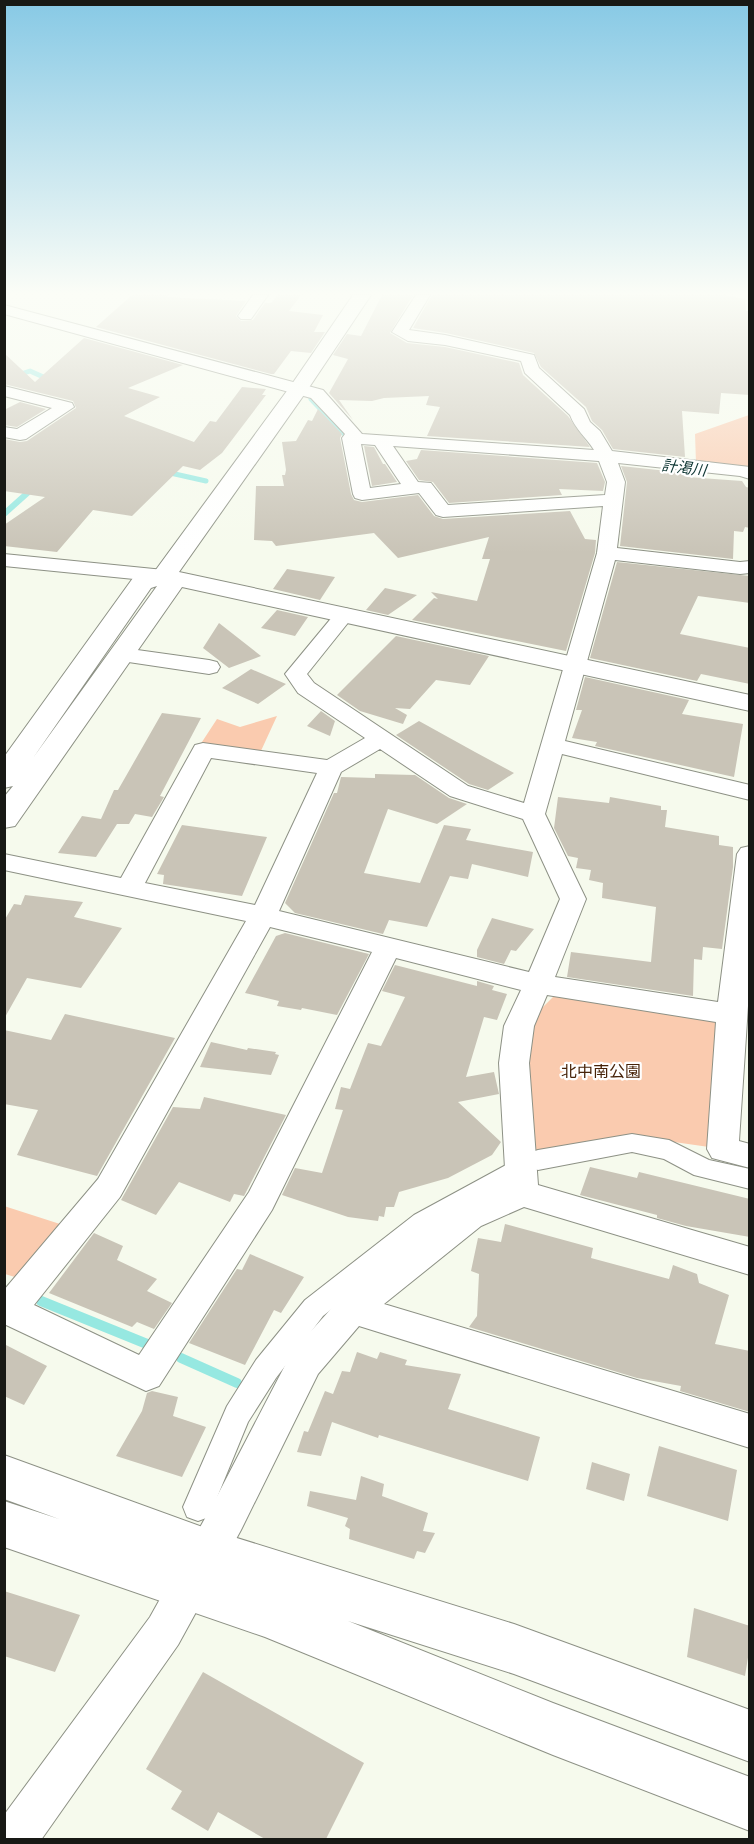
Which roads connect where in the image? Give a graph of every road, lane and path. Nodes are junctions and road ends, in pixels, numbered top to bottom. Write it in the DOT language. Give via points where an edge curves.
graph roads {
  1 [pos="273,381"];
  2 [pos="304,381"];
  3 [pos="543,381"];
  4 [pos="299,388"];
  5 [pos="4,391"];
  6 [pos="4,432"];
  7 [pos="351,438"];
  8 [pos="380,440"];
  9 [pos="606,456"];
  10 [pos="750,474"];
  11 [pos="413,488"];
  12 [pos="613,500"];
  13 [pos="607,553"];
  14 [pos="4,560"];
  15 [pos="750,567"];
  16 [pos="164,576"];
  17 [pos="345,614"];
  18 [pos="123,655"];
  19 [pos="575,665"];
  20 [pos="209,667"];
  21 [pos="750,703"];
  22 [pos="382,738"];
  23 [pos="552,745"];
  24 [pos="331,768"];
  25 [pos="4,779"];
  26 [pos="750,793"];
  27 [pos="533,814"];
  28 [pos="4,819"];
  29 [pos="750,854"];
  30 [pos="4,862"];
  31 [pos="129,888"];
  32 [pos="263,915"];
  33 [pos="388,947"];
  34 [pos="538,984"];
  35 [pos="731,1014"];
  36 [pos="750,1156"];
  37 [pos="538,1160"];
  38 [pos="750,1179"];
  39 [pos="514,1184"];
  40 [pos="750,1261"];
  41 [pos="7,1308"];
  42 [pos="352,1309"];
  43 [pos="750,1431"];
  44 [pos="4,1477"];
  45 [pos="4,1524"];
  46 [pos="198,1549"];
  47 [pos="750,1736"];
  48 [pos="750,1804"];
  49 [pos="14,1839"];
  1 -- 4 [label="street"];
  2 -- 4 [label="street"];
  3 -- 9 [label="street" via="578,413"];
  4 -- 7 [label="street" via="317,394 354,434"];
  4 -- 16 [label="street"];
  5 -- 6 [label="street" via="66,407 20,435"];
  7 -- 8 [label="street"];
  7 -- 11 [label="street" via="362,494"];
  8 -- 9 [label="street"];
  8 -- 11 [label="street"];
  9 -- 10 [label="street"];
  9 -- 12 [label="street" via="616,482"];
  11 -- 12 [label="street" via="424,487 443,511"];
  12 -- 13 [label="street"];
  13 -- 15 [label="street"];
  13 -- 19 [label="street"];
  14 -- 16 [label="street"];
  16 -- 17 [label="street"];
  16 -- 18 [label="street" via="170,586"];
  16 -- 25 [label="street" via="142,583"];
  17 -- 19 [label="street"];
  17 -- 22 [label="street" via="296,674 306,688"];
  18 -- 20 [label="street"];
  18 -- 28 [label="street"];
  19 -- 21 [label="street"];
  19 -- 23 [label="street"];
  22 -- 24 [label="street"];
  22 -- 27 [label="street" via="459,791"];
  23 -- 26 [label="street"];
  23 -- 27 [label="street"];
  24 -- 31 [label="street" via="203,750"];
  24 -- 32 [label="street"];
  27 -- 34 [label="street" via="573,899"];
  29 -- 35 [label="street"];
  30 -- 31 [label="street"];
  31 -- 32 [label="street"];
  32 -- 33 [label="street"];
  32 -- 41 [label="street" via="109,1188"];
  33 -- 34 [label="street"];
  33 -- 41 [label="street" via="261,1201 146,1376"];
  34 -- 35 [label="street"];
  34 -- 39 [label="street" via="519,1026 514,1063 522,1167"];
  35 -- 36 [label="street" via="723,1149"];
  37 -- 38 [label="street" via="632,1140 669,1150 703,1168"];
  39 -- 40 [label="street"];
  39 -- 42 [label="street"];
  39 -- 46 [label="street" via="423,1222 314,1308 237,1415"];
  42 -- 43 [label="street"];
  42 -- 46 [label="street" via="305,1363"];
  44 -- 46 [label="street"];
  45 -- 46 [label="street"];
  46 -- 47 [label="street" via="514,1649"];
  46 -- 48 [label="street" via="265,1612"];
  46 -- 49 [label="street" via="164,1631"];
}
